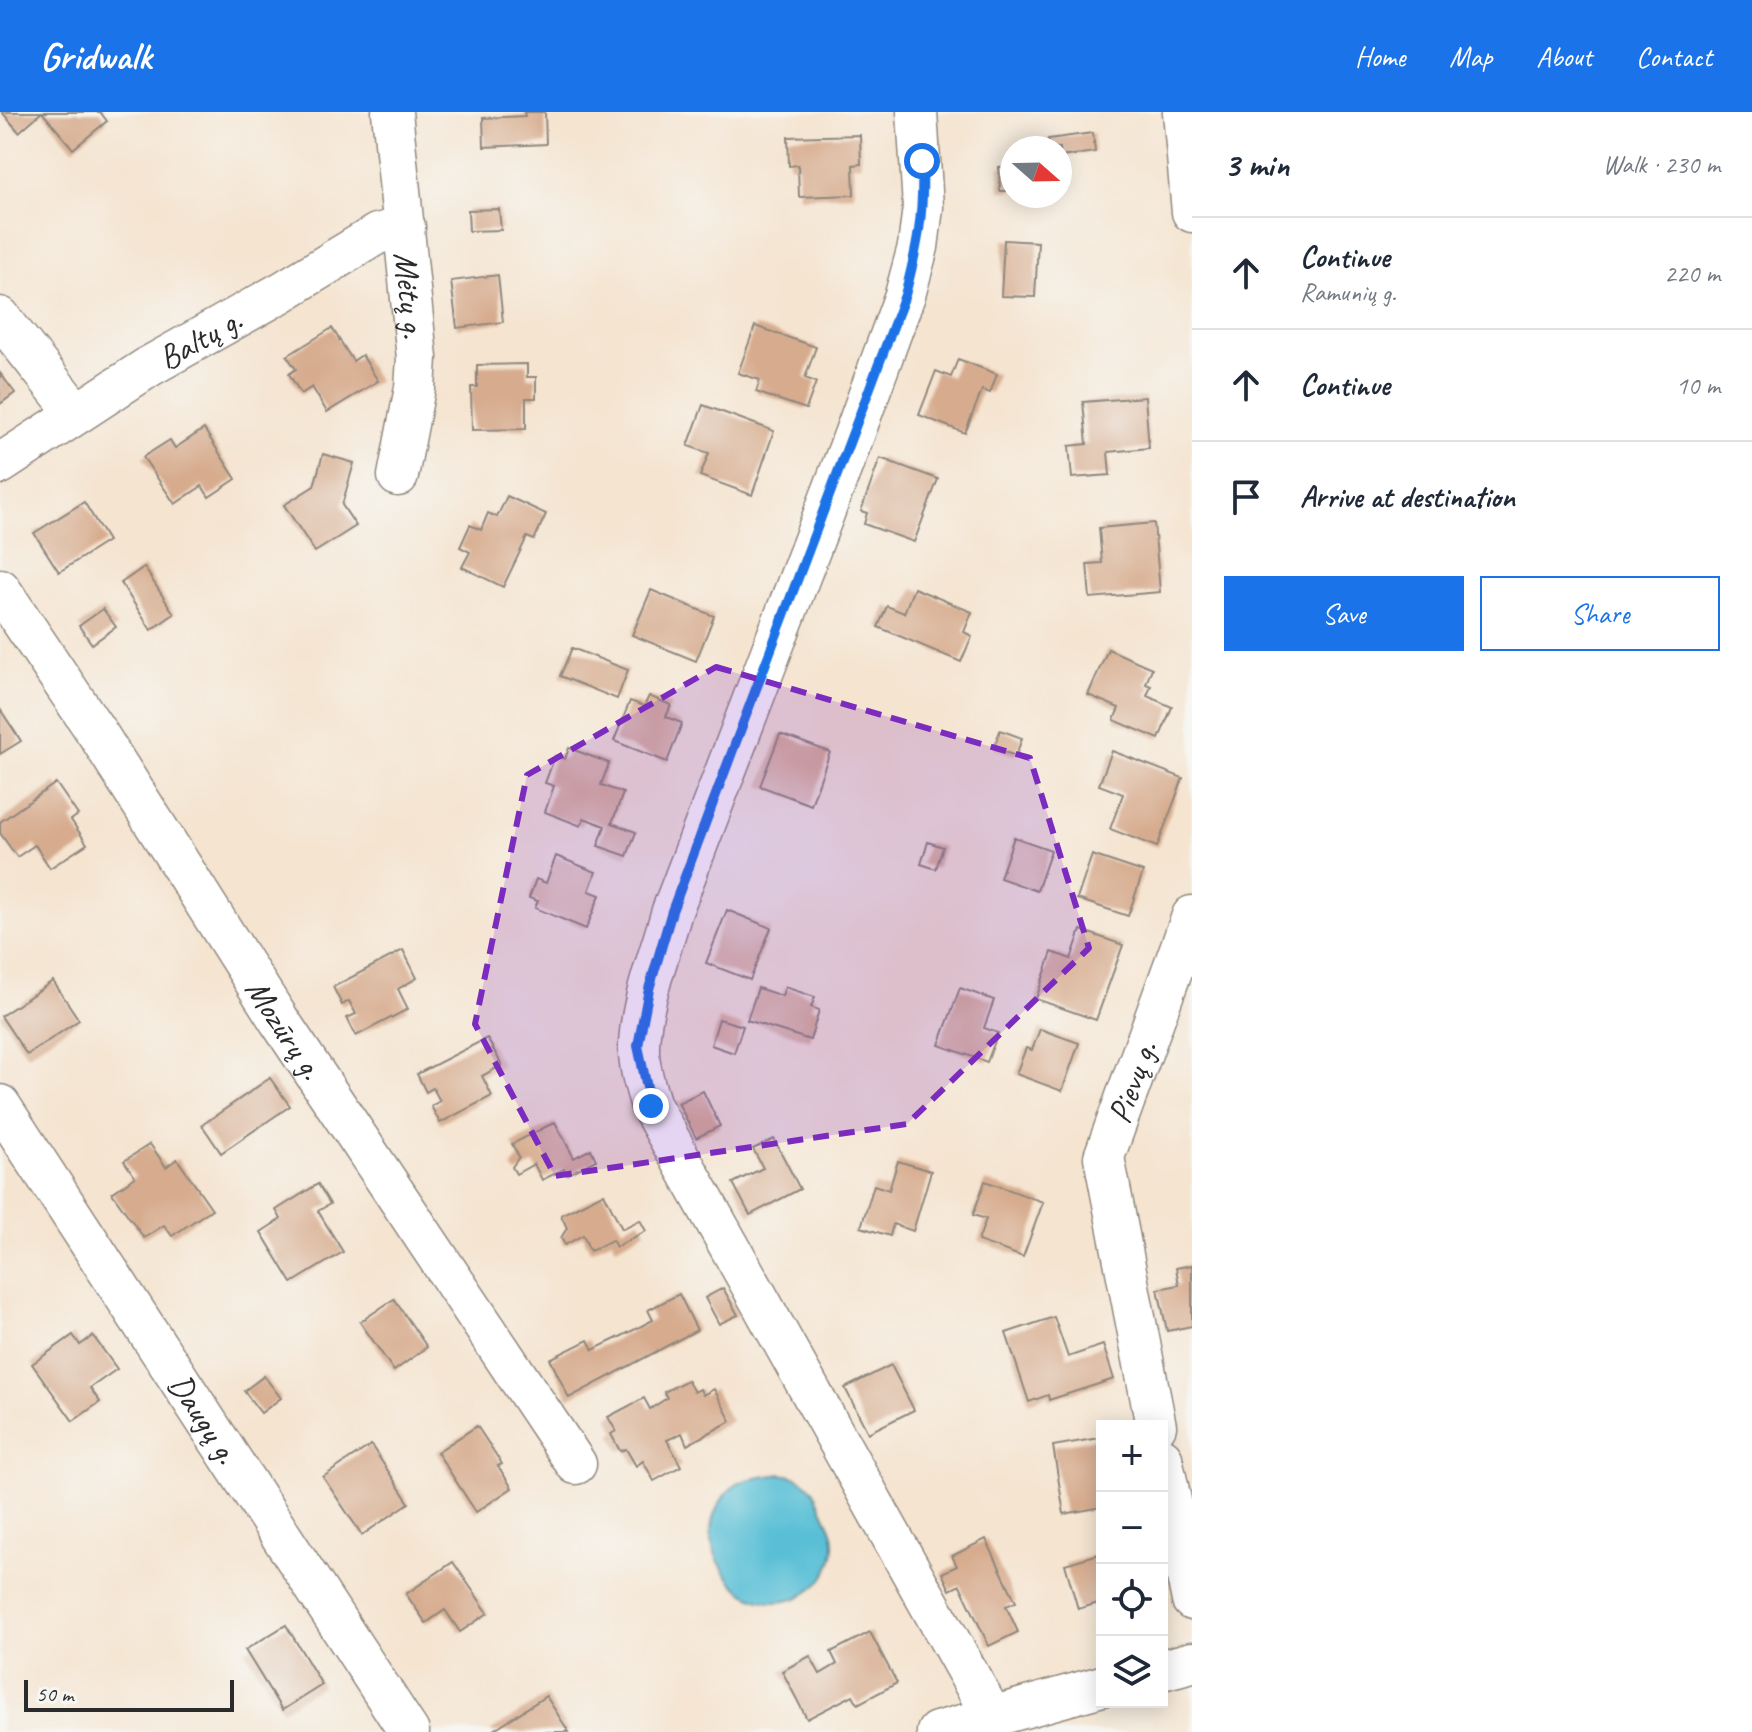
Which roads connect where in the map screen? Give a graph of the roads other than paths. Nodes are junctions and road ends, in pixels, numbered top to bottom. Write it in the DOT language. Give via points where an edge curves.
graph roads {
  1 [pos="392,112"];
  2 [pos="917,112"];
  3 [pos="1183,112"];
  4 [pos="1192,212"];
  5 [pos="405,227"];
  6 [pos="0,317"];
  7 [pos="76,413"];
  8 [pos="0,464"];
  9 [pos="398,476"];
  10 [pos="0,589"];
  11 [pos="1192,916"];
  12 [pos="0,1105"];
  13 [pos="1155,1420"];
  14 [pos="576,1464"];
  15 [pos="1168,1486"];
  16 [pos="1192,1600"];
  17 [pos="1192,1662"];
  18 [pos="1168,1668"];
  19 [pos="1096,1688"];
  20 [pos="992,1716"];
  21 [pos="409,1732"];
  22 [pos="937,1732"];
  1 -- 5 [label="street, Mėtų g."];
  2 -- 20 [label="street" via="923,207 905,295 672,911 638,1046 651,1106"];
  3 -- 4 [label="street"];
  5 -- 7 [label="street, Baltų g." via="377,234"];
  5 -- 9 [label="street, Mėtų g." via="417,358"];
  6 -- 7 [label="street"];
  7 -- 8 [label="street, Baltų g."];
  10 -- 14 [label="street, Mozūrų g."];
  11 -- 13 [label="street, Pievų g." via="1104,1157"];
  12 -- 21 [label="street, Daugų g."];
  15 -- 16 [label="street"];
  17 -- 18 [label="street"];
  19 -- 20 [label="street"];
  20 -- 22 [label="street"];
}
